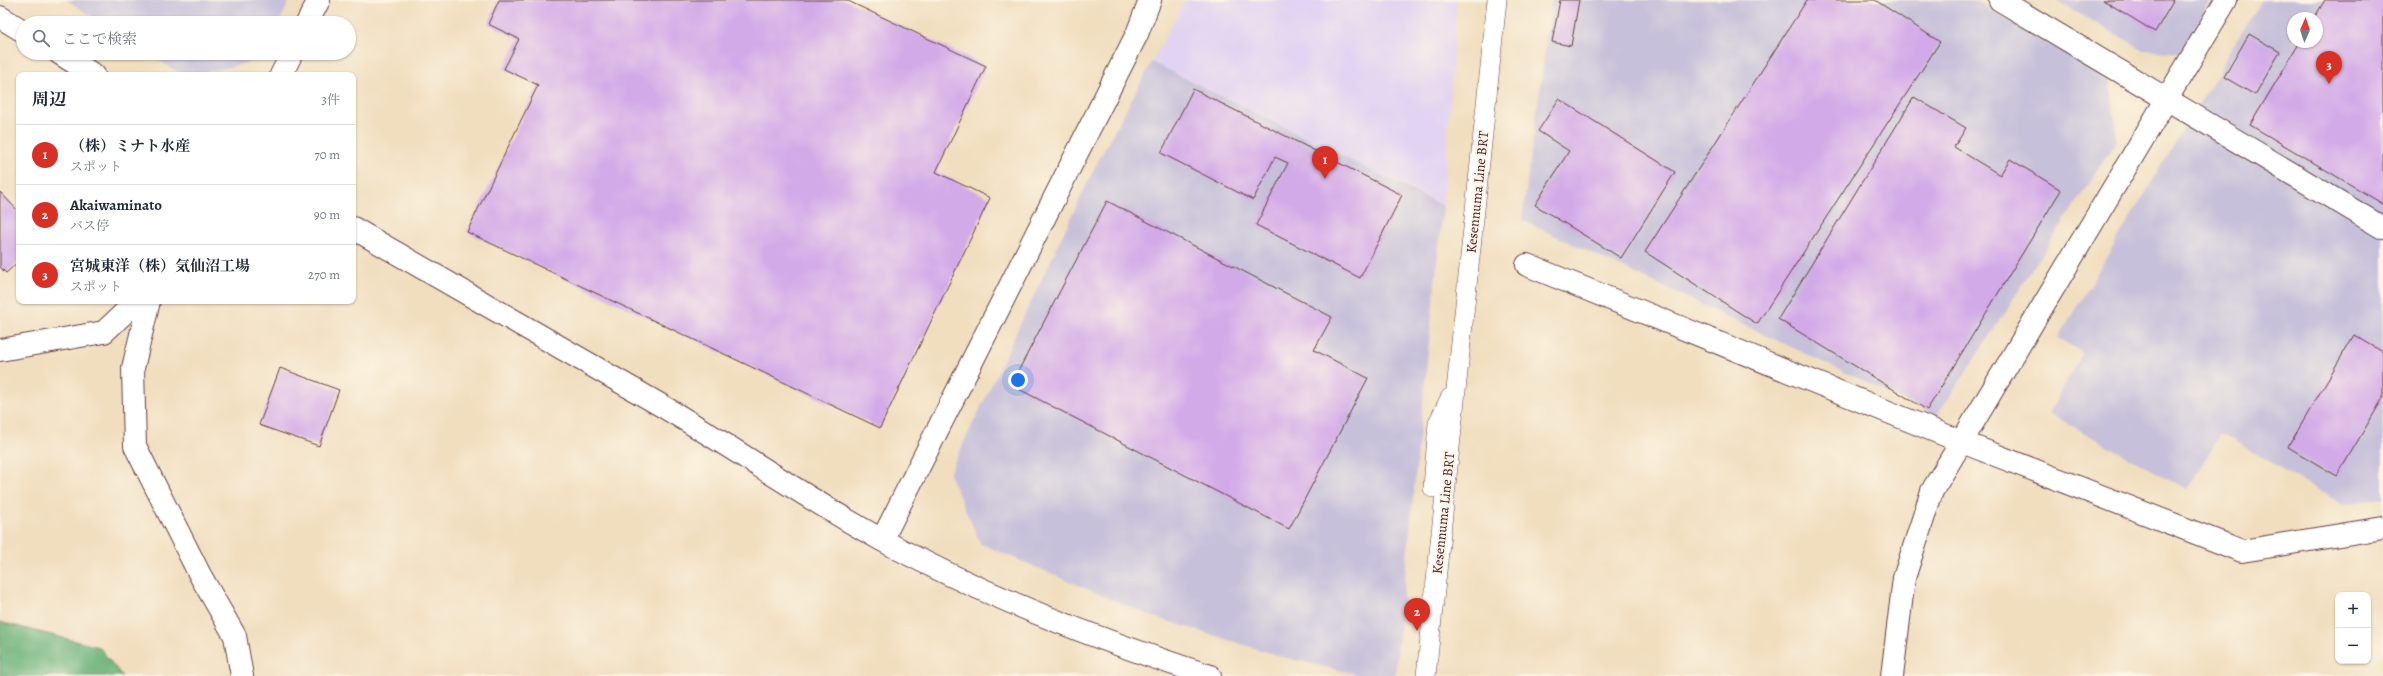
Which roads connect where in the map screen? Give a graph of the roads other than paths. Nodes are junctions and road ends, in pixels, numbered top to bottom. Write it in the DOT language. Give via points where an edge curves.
graph roads {
  1 [pos="319,0"];
  2 [pos="1150,0"];
  3 [pos="1497,0"];
  4 [pos="2000,0"];
  5 [pos="2226,0"];
  6 [pos="311,16"];
  7 [pos="0,17"];
  8 [pos="16,27"];
  9 [pos="70,60"];
  10 [pos="288,60"];
  11 [pos="89,72"];
  12 [pos="282,72"];
  13 [pos="2167,99"];
  14 [pos="2383,228"];
  15 [pos="356,230"];
  16 [pos="1527,265"];
  17 [pos="134,304"];
  18 [pos="148,304"];
  19 [pos="0,350"];
  20 [pos="1962,442"];
  21 [pos="2383,528"];
  22 [pos="882,540"];
  23 [pos="242,676"];
  24 [pos="1210,676"];
  25 [pos="1426,676"];
  26 [pos="1892,676"];
  1 -- 6 [label="street"];
  2 -- 22 [label="street" via="1137,34"];
  3 -- 25 [label="lane, Kesennuma Line BRT" via="1457,384 1438,423 1426,560 1434,594"];
  4 -- 13 [label="street"];
  5 -- 13 [label="street"];
  7 -- 8 [label="street"];
  9 -- 11 [label="street"];
  10 -- 12 [label="street"];
  13 -- 14 [label="street"];
  13 -- 20 [label="street"];
  15 -- 22 [label="street" via="659,404"];
  16 -- 20 [label="street"];
  17 -- 19 [label="street" via="104,332"];
  18 -- 23 [label="street" via="133,368 135,446 200,575 235,636"];
  20 -- 21 [label="street" via="2242,552"];
  20 -- 26 [label="street" via="1932,491 1904,578"];
  22 -- 24 [label="street" via="959,578 1053,618"];
}
